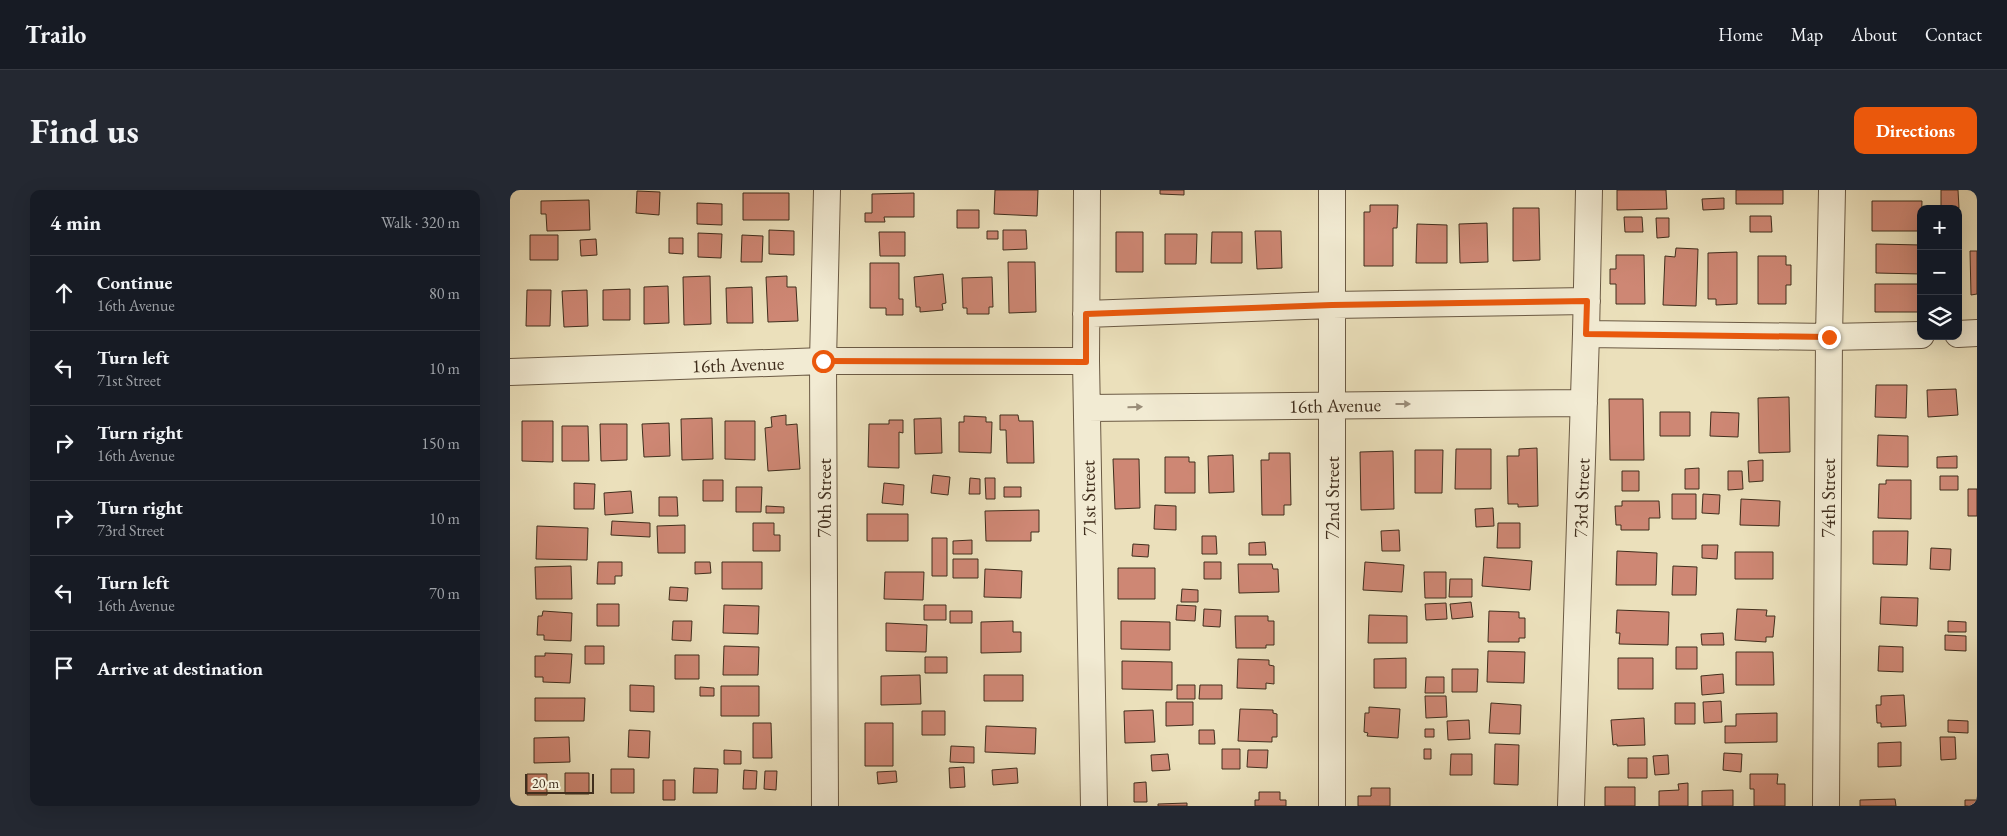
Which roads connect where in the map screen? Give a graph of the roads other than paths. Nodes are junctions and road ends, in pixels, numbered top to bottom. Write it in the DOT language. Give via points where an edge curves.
graph roads {
  1 [pos="827,190"];
  2 [pos="1088,190"];
  3 [pos="1332,190"];
  4 [pos="1589,190"];
  5 [pos="1832,190"];
  6 [pos="1587,301"];
  7 [pos="1332,305"];
  8 [pos="1086,314"];
  9 [pos="1977,333"];
  10 [pos="1586,334"];
  11 [pos="1962,334"];
  12 [pos="1917,335"];
  13 [pos="1829,337"];
  14 [pos="823,361"];
  15 [pos="1086,362"];
  16 [pos="510,372"];
  17 [pos="1584,403"];
  18 [pos="1332,404"];
  19 [pos="1087,408"];
  20 [pos="826,806"];
  21 [pos="1094,806"];
  22 [pos="1332,806"];
  23 [pos="1571,806"];
  24 [pos="1826,806"];
  1 -- 14 [label="street, 70th Street"];
  2 -- 8 [label="street, 71st Street"];
  3 -- 7 [label="street, 72nd Street"];
  4 -- 6 [label="street, 73rd Street"];
  5 -- 13 [label="street, 74th Street"];
  6 -- 7 [label="street"];
  6 -- 10 [label="street, 73rd Street"];
  7 -- 8 [label="street"];
  7 -- 18 [label="street, 72nd Street"];
  8 -- 15 [label="street, 71st Street"];
  9 -- 11 [label="street"];
  10 -- 13 [label="street"];
  10 -- 17 [label="street, 73rd Street"];
  12 -- 13 [label="street"];
  13 -- 24 [label="street, 74th Street"];
  14 -- 15 [label="street, 16th Avenue"];
  14 -- 16 [label="street, 16th Avenue"];
  14 -- 20 [label="street, 70th Street"];
  15 -- 19 [label="street, 71st Street"];
  18 -- 17 [label="street, 16th Avenue, one-way"];
  17 -- 23 [label="street, 73rd Street"];
  19 -- 18 [label="street, 16th Avenue, one-way"];
  18 -- 22 [label="street, 72nd Street"];
  19 -- 21 [label="street, 71st Street"];
}
